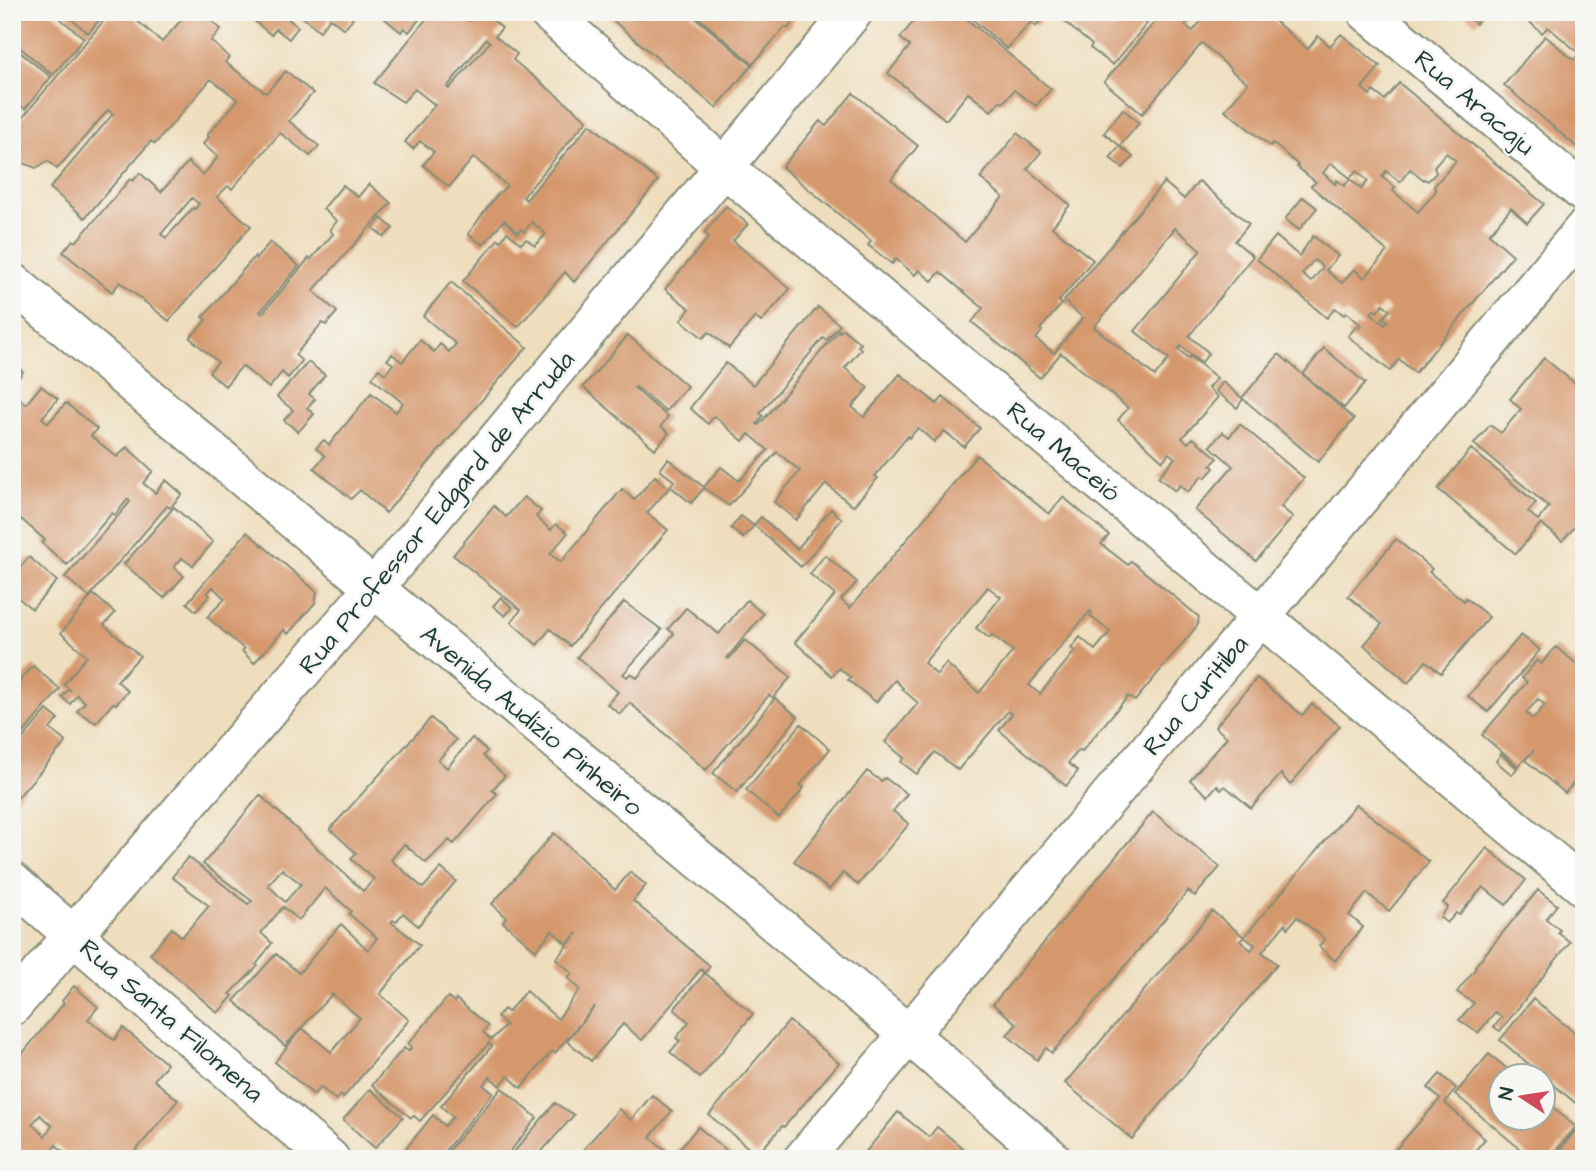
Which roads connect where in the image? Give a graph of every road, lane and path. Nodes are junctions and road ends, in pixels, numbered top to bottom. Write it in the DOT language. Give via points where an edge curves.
graph roads {
  1 [pos="548,12"];
  2 [pos="853,12"];
  3 [pos="1367,12"];
  4 [pos="725,168"];
  5 [pos="1584,192"];
  6 [pos="1584,229"];
  7 [pos="12,282"];
  8 [pos="374,588"];
  9 [pos="1261,616"];
  10 [pos="12,882"];
  11 [pos="1584,887"];
  12 [pos="74,933"];
  13 [pos="12,1006"];
  14 [pos="908,1034"];
  15 [pos="330,1159"];
  16 [pos="803,1159"];
  17 [pos="1052,1159"];
  1 -- 4 [label="street, Rua Maceió"];
  2 -- 4 [label="street, Rua Professor Edgard de Arruda"];
  3 -- 5 [label="street, Rua Aracaju"];
  4 -- 8 [label="street, Rua Professor Edgard de Arruda"];
  4 -- 9 [label="street, Rua Maceió"];
  6 -- 9 [label="street, Rua Curitiba"];
  7 -- 8 [label="street, Avenida Audízio Pinheiro"];
  8 -- 12 [label="street, Rua Professor Edgard de Arruda"];
  8 -- 14 [label="street, Avenida Audízio Pinheiro"];
  9 -- 11 [label="street, Rua Maceió"];
  9 -- 14 [label="street, Rua Curitiba"];
  10 -- 12 [label="street, Rua Santa Filomena"];
  12 -- 13 [label="street, Rua Professor Edgard de Arruda"];
  12 -- 15 [label="street, Rua Santa Filomena"];
  14 -- 16 [label="street, Rua Curitiba"];
  14 -- 17 [label="street, Avenida Audízio Pinheiro"];
}
